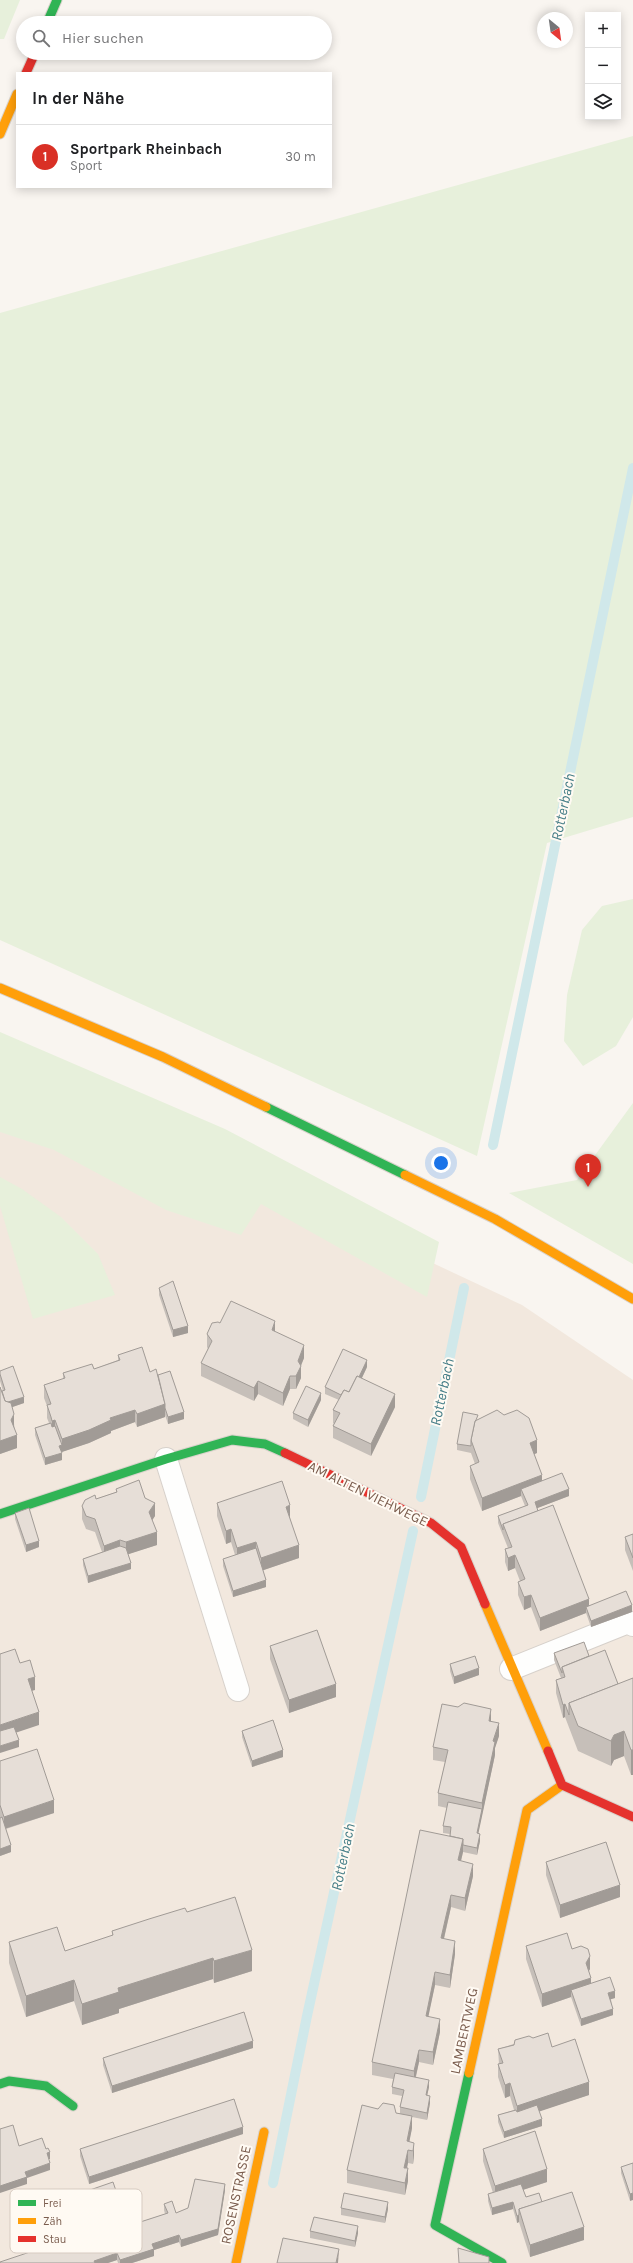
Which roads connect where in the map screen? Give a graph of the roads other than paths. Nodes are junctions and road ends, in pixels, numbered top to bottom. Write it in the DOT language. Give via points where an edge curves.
graph roads {
  1 [pos="57,0"];
  2 [pos="50,16"];
  3 [pos="32,60"];
  4 [pos="26,72"];
  5 [pos="16,96"];
  6 [pos="0,134"];
  7 [pos="0,988"];
  8 [pos="633,1299"];
  9 [pos="166,1459"];
  10 [pos="0,1514"];
  11 [pos="633,1625"];
  12 [pos="511,1669"];
  13 [pos="238,1690"];
  14 [pos="562,1785"];
  15 [pos="633,1817"];
  16 [pos="0,2084"];
  17 [pos="73,2106"];
  18 [pos="264,2132"];
  19 [pos="236,2263"];
  20 [pos="502,2263"];
  1 -- 2 [label="street"];
  3 -- 4 [label="street"];
  5 -- 6 [label="street"];
  7 -- 8 [label="street" via="163,1057 488,1215"];
  9 -- 10 [label="street, AM ALTEN VIEHWEGE"];
  9 -- 12 [label="street, AM ALTEN VIEHWEGE" via="232,1440 265,1444 431,1523 461,1547"];
  9 -- 13 [label="street"];
  11 -- 12 [label="street" via="628,1622"];
  12 -- 14 [label="street, AM ALTEN VIEHWEGE"];
  14 -- 15 [label="street"];
  14 -- 20 [label="street, LAMBERTWEG" via="527,1810 436,2225"];
  16 -- 17 [label="street" via="9,2081 46,2086"];
  18 -- 19 [label="street, ROSENSTRASSE"];
}
